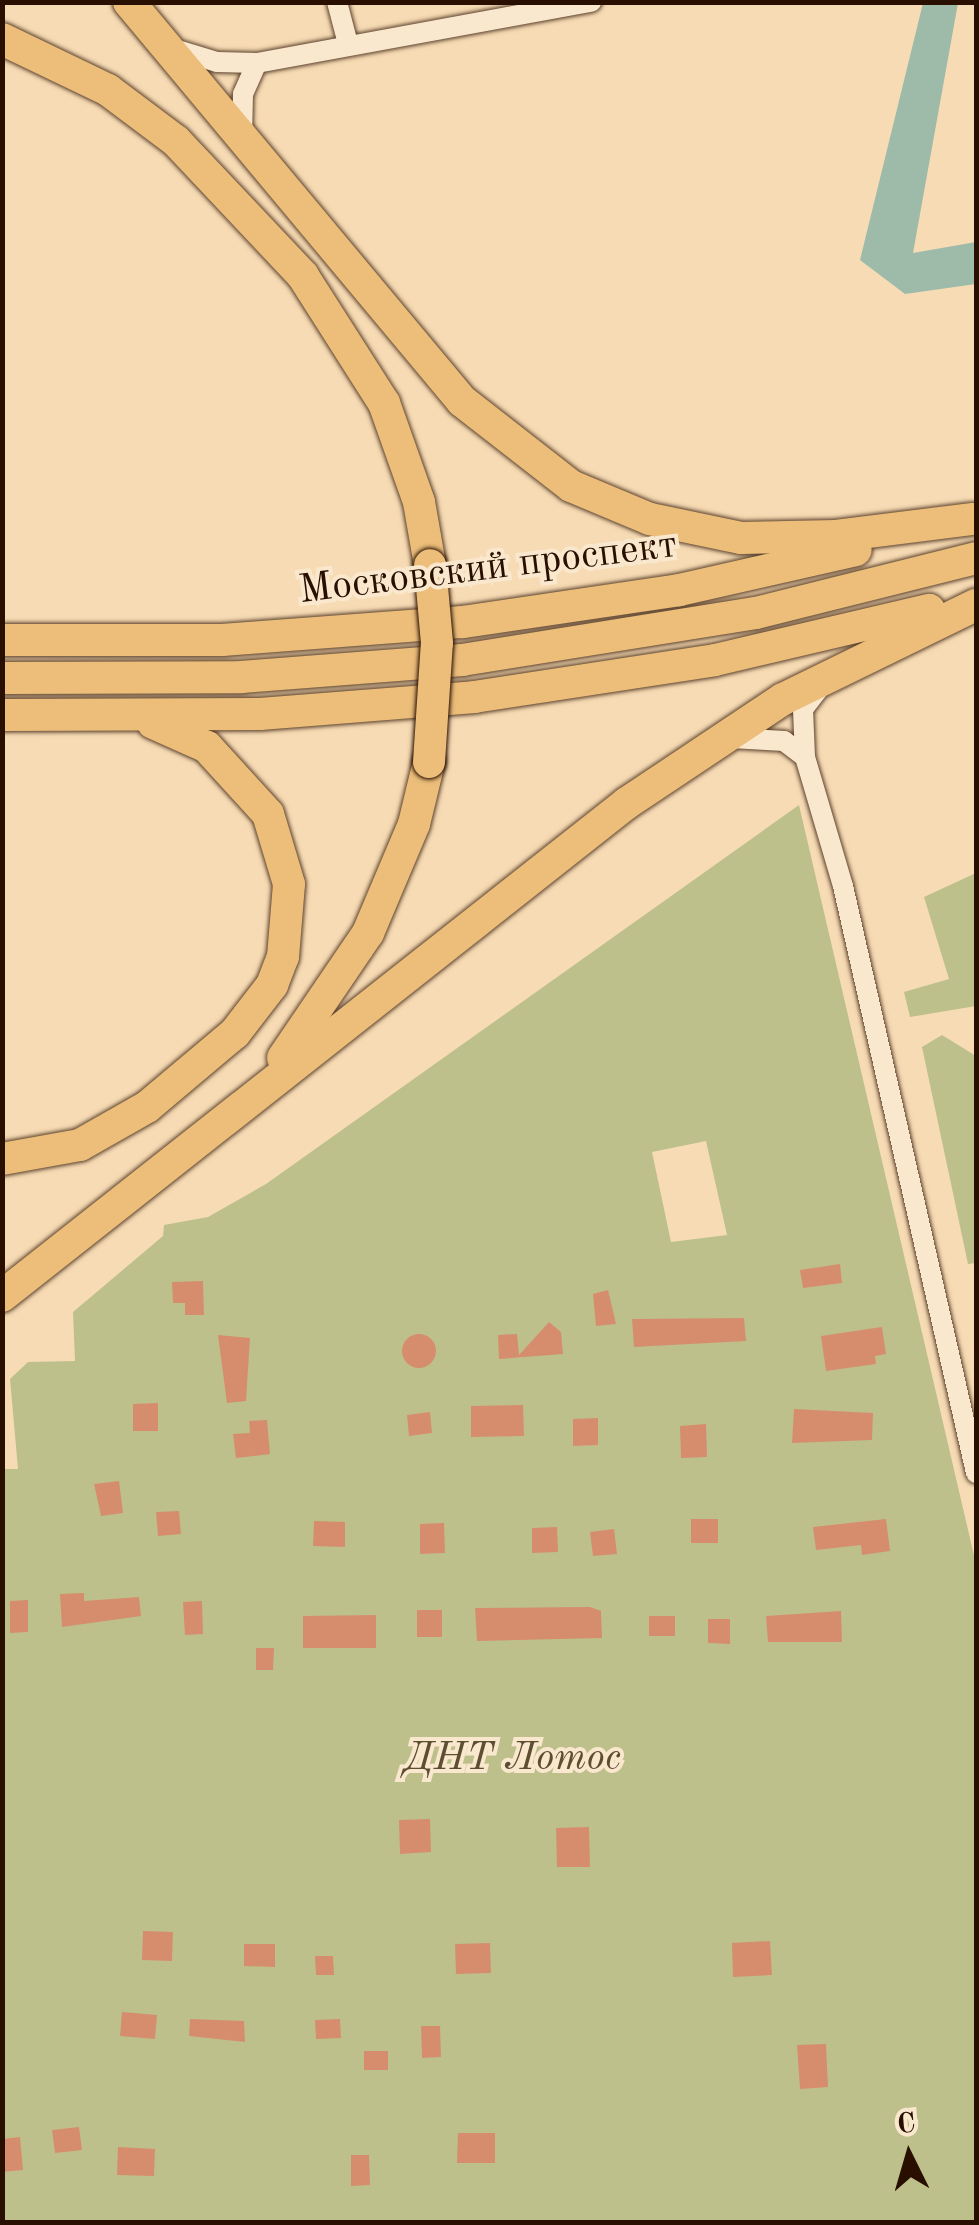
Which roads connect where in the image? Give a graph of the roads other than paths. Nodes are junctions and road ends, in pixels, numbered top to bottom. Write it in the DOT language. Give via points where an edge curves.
graph roads {
  1 [pos="129,2"];
  2 [pos="337,2"];
  3 [pos="591,2"];
  4 [pos="2,40"];
  5 [pos="348,44"];
  6 [pos="165,46"];
  7 [pos="257,63"];
  8 [pos="242,140"];
  9 [pos="975,518"];
  10 [pos="976,558"];
  11 [pos="976,597"];
  12 [pos="976,606"];
  13 [pos="2,640"];
  14 [pos="849,664"];
  15 [pos="2,678"];
  16 [pos="2,716"];
  17 [pos="133,717"];
  18 [pos="706,747"];
  19 [pos="805,757"];
  20 [pos="249,1100"];
  21 [pos="2,1158"];
  22 [pos="2,1296"];
  23 [pos="976,1473"];
  1 -- 6 [label="highway"];
  2 -- 5 [label="street"];
  3 -- 5 [label="street"];
  4 -- 20 [label="highway, bridge" via="108,90 235,197 303,276 384,403 419,502 437,657 429,762 414,824 368,933"];
  5 -- 7 [label="street"];
  6 -- 7 [label="street" via="217,62"];
  6 -- 8 [label="highway"];
  7 -- 8 [label="street" via="243,94"];
  8 -- 9 [label="highway" via="462,401 571,486 650,519 741,538 836,536"];
  9 -- 13 [label="highway, Московский проспект" via="679,590 497,618 222,640"];
  10 -- 15 [label="highway, Московский проспект" via="756,613 462,660 241,677"];
  11 -- 17 [label="highway" via="818,638 574,684 367,708"];
  12 -- 14 [label="highway"];
  14 -- 18 [label="highway"];
  14 -- 19 [label="street" via="803,709"];
  16 -- 17 [label="highway"];
  17 -- 21 [label="highway" via="207,747 268,814 288,884 283,957 245,1022 148,1107 80,1146"];
  18 -- 19 [label="street" via="760,736 784,741"];
  18 -- 20 [label="highway"];
  19 -- 23 [label="street" via="843,886"];
  20 -- 22 [label="highway"];
}
